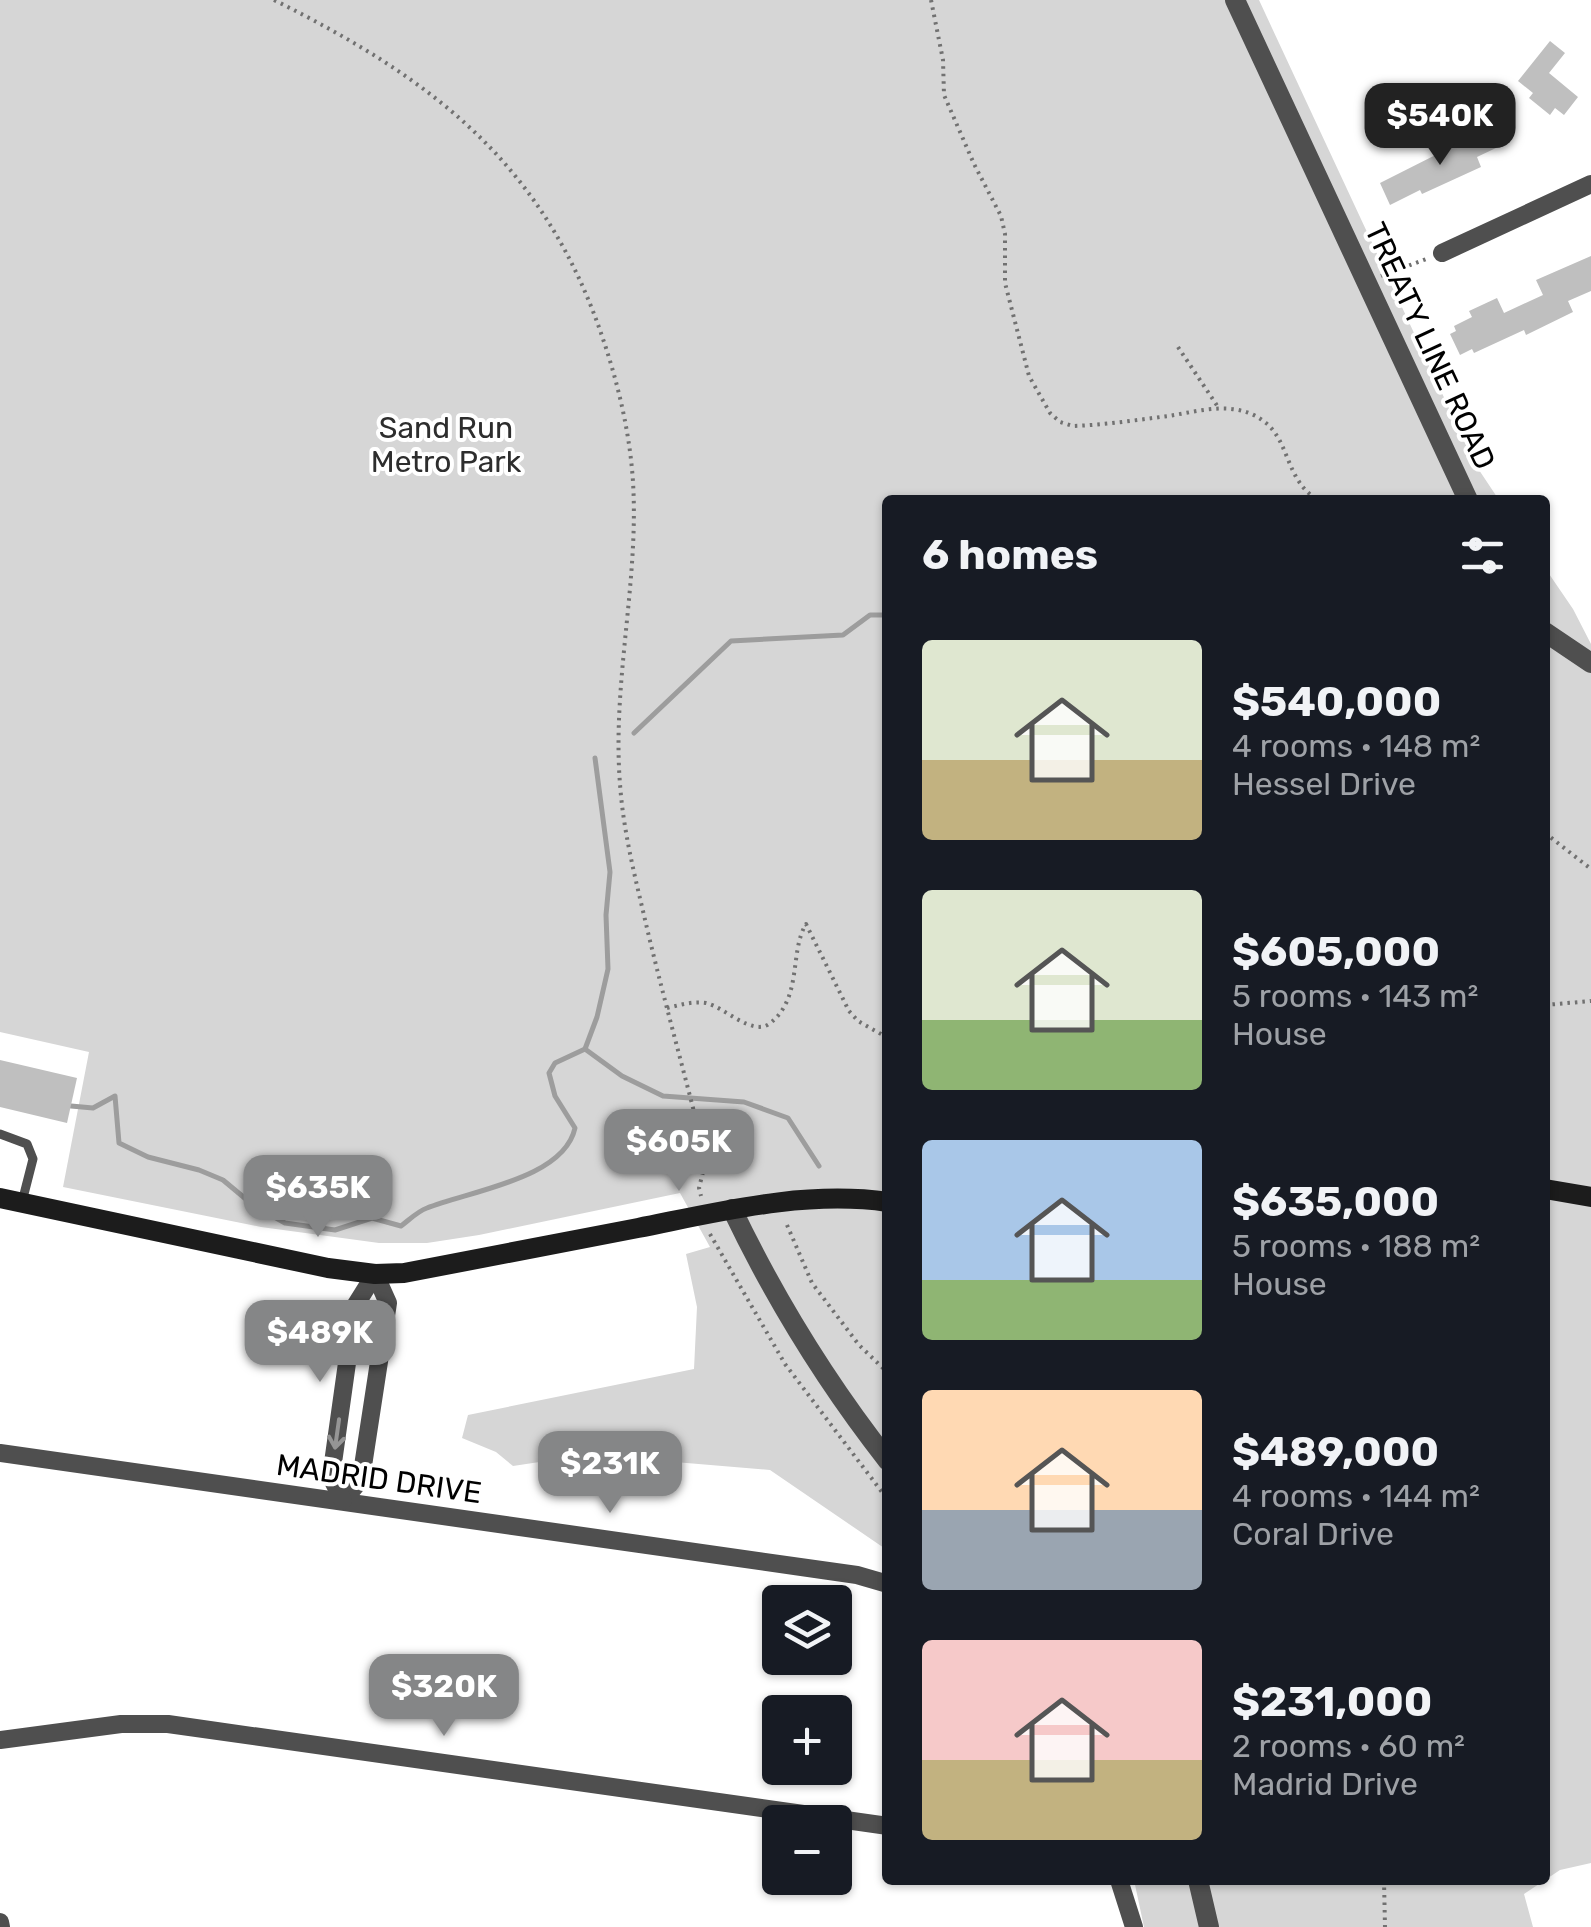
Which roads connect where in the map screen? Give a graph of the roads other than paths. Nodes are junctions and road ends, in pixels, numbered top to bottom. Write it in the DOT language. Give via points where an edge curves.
graph roads {
  1 [pos="1235,0"];
  2 [pos="1591,184"];
  3 [pos="1442,254"];
  4 [pos="1466,495"];
  5 [pos="1550,635"];
  6 [pos="1591,663"];
  7 [pos="0,1134"];
  8 [pos="1550,1189"];
  9 [pos="1591,1197"];
  10 [pos="6,1201"];
  11 [pos="882,1202"];
  12 [pos="732,1209"];
  13 [pos="375,1274"];
  14 [pos="0,1453"];
  15 [pos="882,1453"];
  16 [pos="343,1501"];
  17 [pos="882,1582"];
  18 [pos="0,1740"];
  19 [pos="882,1825"];
  20 [pos="1121,1885"];
  21 [pos="1199,1885"];
  22 [pos="1134,1927"];
  23 [pos="1209,1927"];
  1 -- 4 [label="street, TREATY LINE ROAD"];
  2 -- 3 [label="street"];
  5 -- 6 [label="street"];
  7 -- 10 [label="lane" via="28,1144 33,1159"];
  8 -- 9 [label="main road"];
  10 -- 13 [label="main road"];
  11 -- 12 [label="main road" via="796,1200"];
  12 -- 13 [label="main road"];
  12 -- 15 [label="street" via="781,1306"];
  13 -- 16 [label="street, one-way" via="355,1306 352,1325 331,1477"];
  13 -- 16 [label="street" via="388,1303 362,1480"];
  14 -- 16 [label="street, MADRID DRIVE"];
  16 -- 17 [label="street, MADRID DRIVE"];
  18 -- 19 [label="street" via="168,1724"];
  20 -- 22 [label="street"];
  21 -- 23 [label="street"];
}
